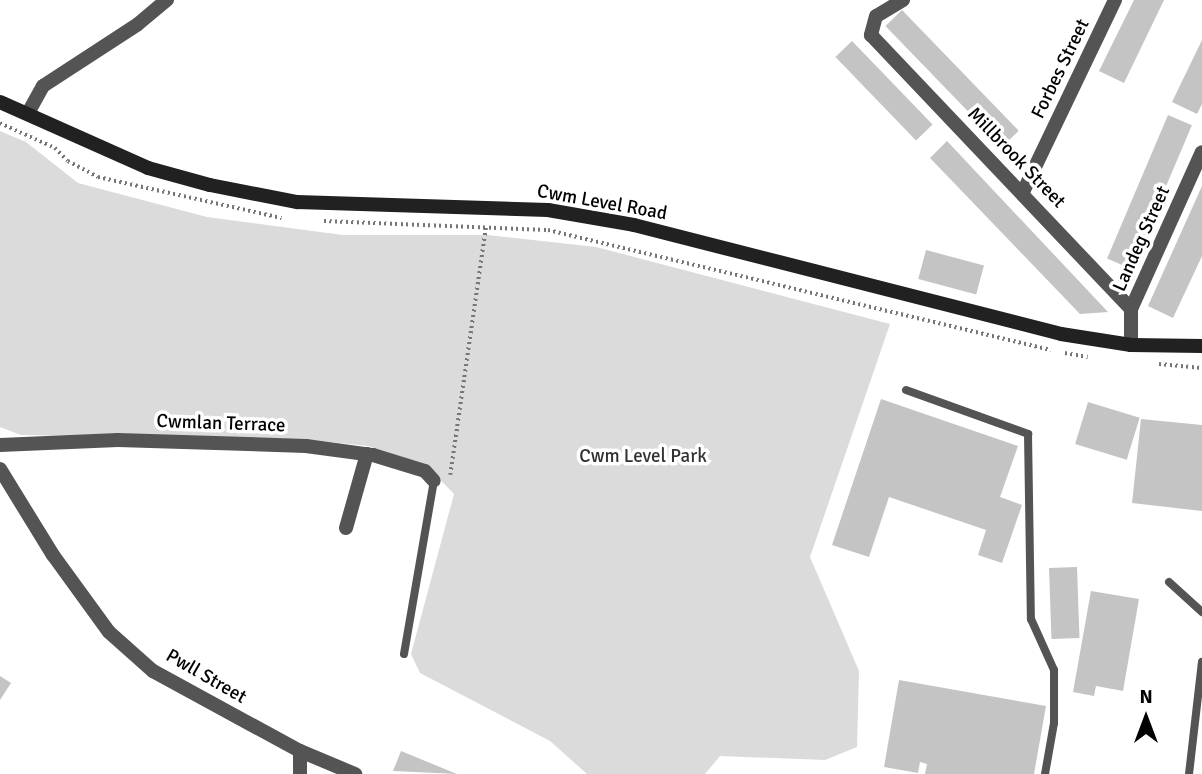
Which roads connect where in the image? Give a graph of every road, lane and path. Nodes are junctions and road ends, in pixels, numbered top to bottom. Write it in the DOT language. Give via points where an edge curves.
graph roads {
  1 [pos="167,0"];
  2 [pos="903,0"];
  3 [pos="1115,0"];
  4 [pos="0,102"];
  5 [pos="28,113"];
  6 [pos="0,123"];
  7 [pos="1202,152"];
  8 [pos="1023,192"];
  9 [pos="489,206"];
  10 [pos="286,218"];
  11 [pos="314,220"];
  12 [pos="486,227"];
  13 [pos="1131,310"];
  14 [pos="1131,345"];
  15 [pos="1202,346"];
  16 [pos="1090,357"];
  17 [pos="1155,363"];
  18 [pos="1202,368"];
  19 [pos="906,390"];
  20 [pos="0,445"];
  21 [pos="367,454"];
  22 [pos="0,469"];
  23 [pos="435,481"];
  24 [pos="432,502"];
  25 [pos="346,528"];
  26 [pos="1169,582"];
  27 [pos="1202,612"];
  28 [pos="404,654"];
  29 [pos="1202,662"];
  30 [pos="1198,734"];
  31 [pos="300,751"];
  32 [pos="300,774"];
  33 [pos="355,774"];
  34 [pos="1045,774"];
  35 [pos="1189,774"];
  1 -- 5 [label="street" via="43,86"];
  2 -- 8 [label="street, Millbrook Street" via="876,16 871,35"];
  3 -- 8 [label="street, Forbes Street"];
  4 -- 5 [label="street, Cwm Level Road"];
  5 -- 9 [label="street, Cwm Level Road" via="148,168 210,185 297,202"];
  6 -- 10 [label="path" via="55,148 68,162 98,177"];
  7 -- 13 [label="street, Landeg Street"];
  8 -- 13 [label="street, Millbrook Street"];
  9 -- 12 [label="path"];
  9 -- 14 [label="street, Cwm Level Road" via="548,210 634,225 1048,331"];
  11 -- 12 [label="path"];
  12 -- 16 [label="path" via="548,230 625,246 1024,345"];
  12 -- 24 [label="path" via="449,483"];
  13 -- 14 [label="street, Landeg Street"];
  14 -- 15 [label="street, Cwm Level Road"];
  17 -- 18 [label="path"];
  19 -- 34 [label="lane" via="1025,430 1031,477 1031,619 1054,670 1054,723"];
  20 -- 21 [label="street, Cwmlan Terrace" via="118,440 306,446"];
  21 -- 23 [label="street, Cwmlan Terrace" via="425,471"];
  21 -- 25 [label="street"];
  22 -- 31 [label="street, Pwll Street" via="53,555 109,632 153,671"];
  23 -- 24 [label="lane"];
  24 -- 28 [label="lane"];
  26 -- 27 [label="lane"];
  29 -- 30 [label="lane"];
  30 -- 35 [label="lane"];
  31 -- 32 [label="street"];
  31 -- 33 [label="street, Pwll Street"];
}
